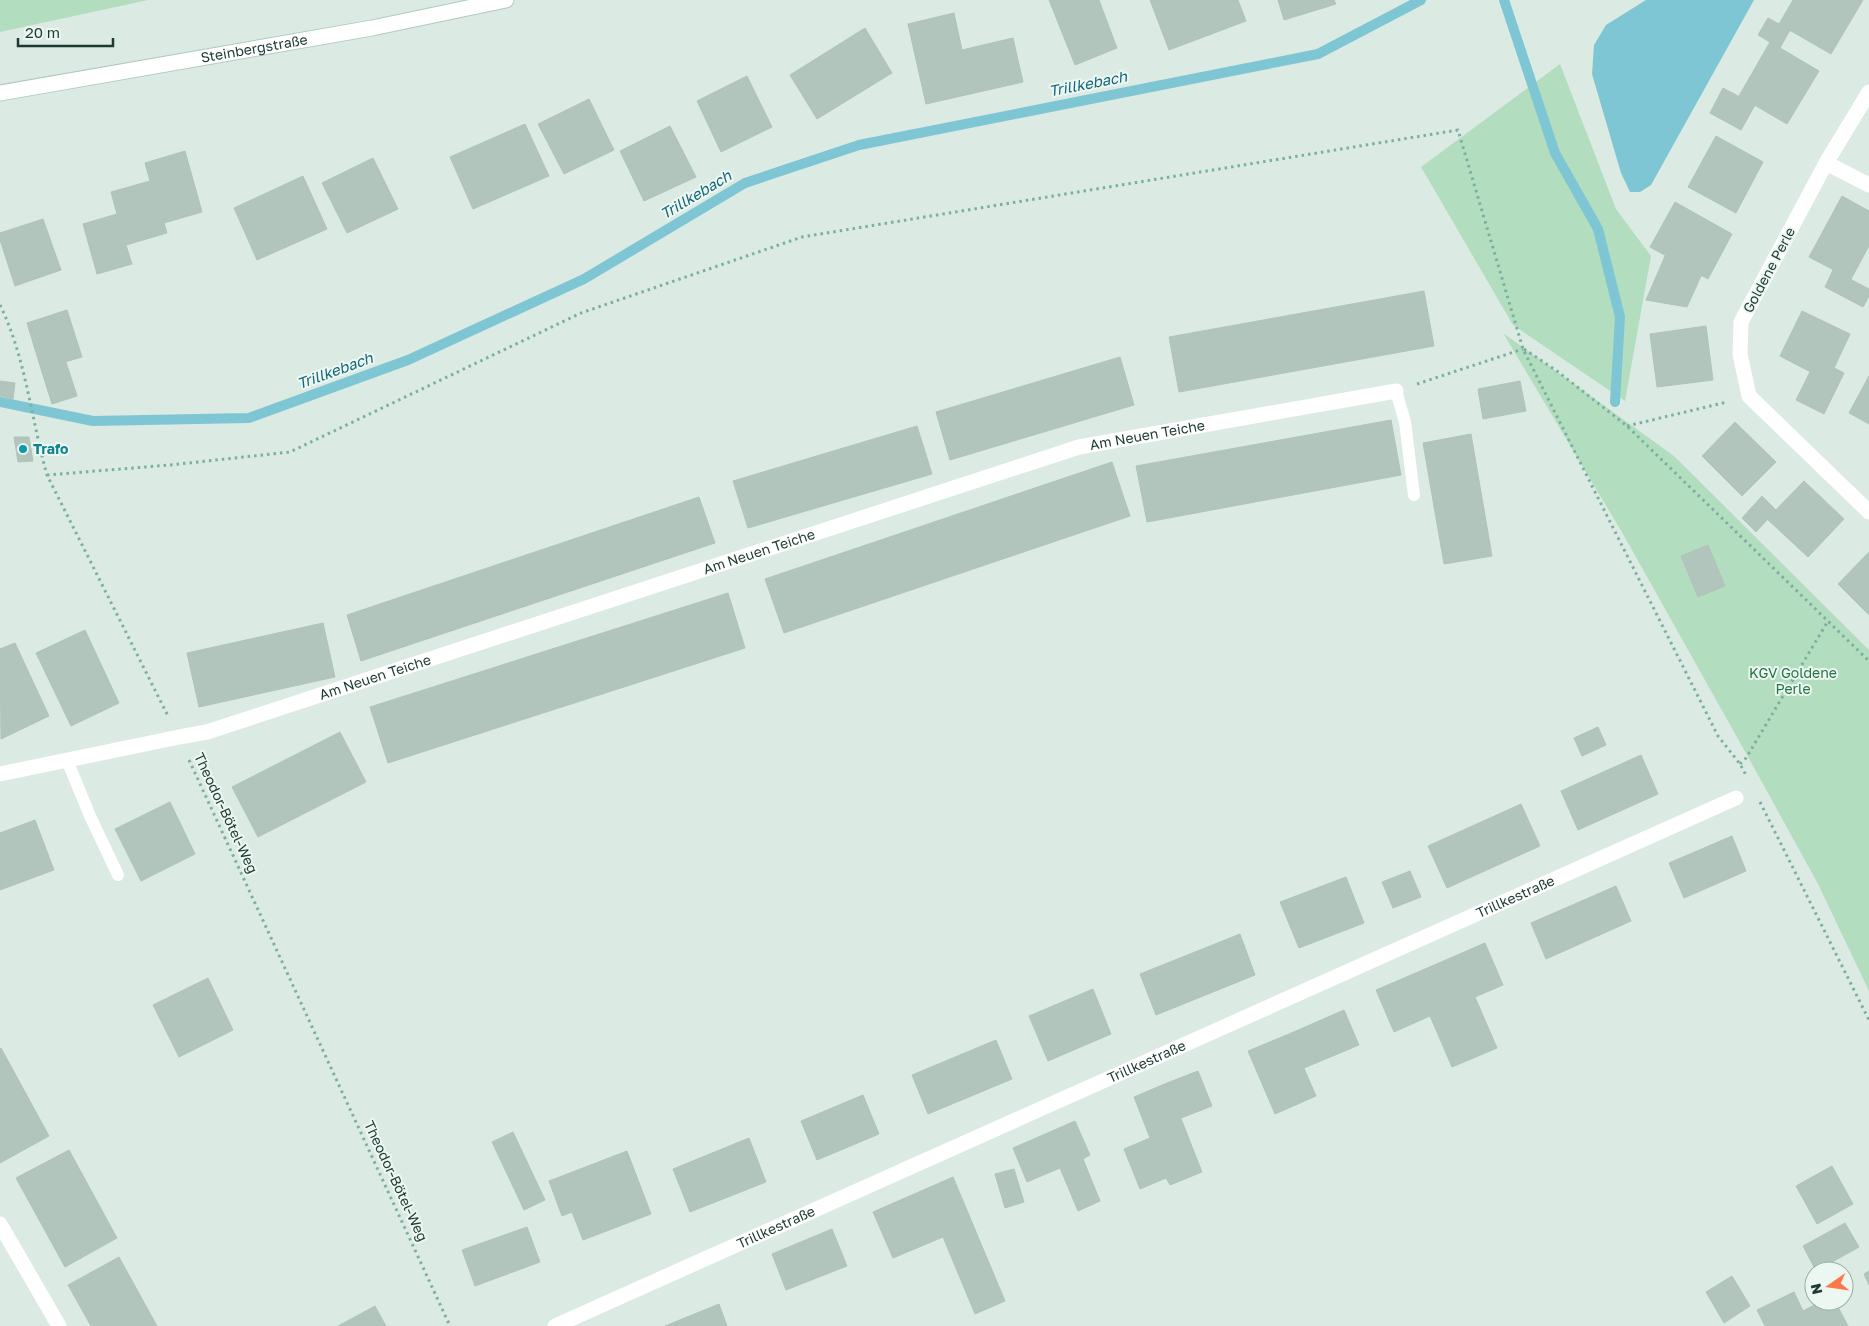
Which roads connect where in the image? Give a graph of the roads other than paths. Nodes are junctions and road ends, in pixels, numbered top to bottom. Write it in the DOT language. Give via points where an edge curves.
graph roads {
  1 [pos="506,0"];
  2 [pos="1869,92"];
  3 [pos="0,93"];
  4 [pos="1826,163"];
  5 [pos="1869,185"];
  6 [pos="1396,391"];
  7 [pos="1414,495"];
  8 [pos="1869,512"];
  9 [pos="67,760"];
  10 [pos="0,774"];
  11 [pos="1736,798"];
  12 [pos="118,875"];
  13 [pos="0,1224"];
  14 [pos="58,1326"];
  15 [pos="555,1326"];
  1 -- 3 [label="street, Steinbergstraße" via="372,28"];
  2 -- 4 [label="street, Goldene Perle"];
  4 -- 5 [label="street"];
  4 -- 8 [label="street, Goldene Perle" via="1741,322 1740,354 1749,396"];
  6 -- 7 [label="lane" via="1404,422"];
  6 -- 9 [label="street, Am Neuen Teiche" via="1079,447 207,732"];
  9 -- 10 [label="street, Am Neuen Teiche"];
  9 -- 12 [label="lane"];
  11 -- 15 [label="street, Trillkestraße"];
  13 -- 14 [label="street"];
}
